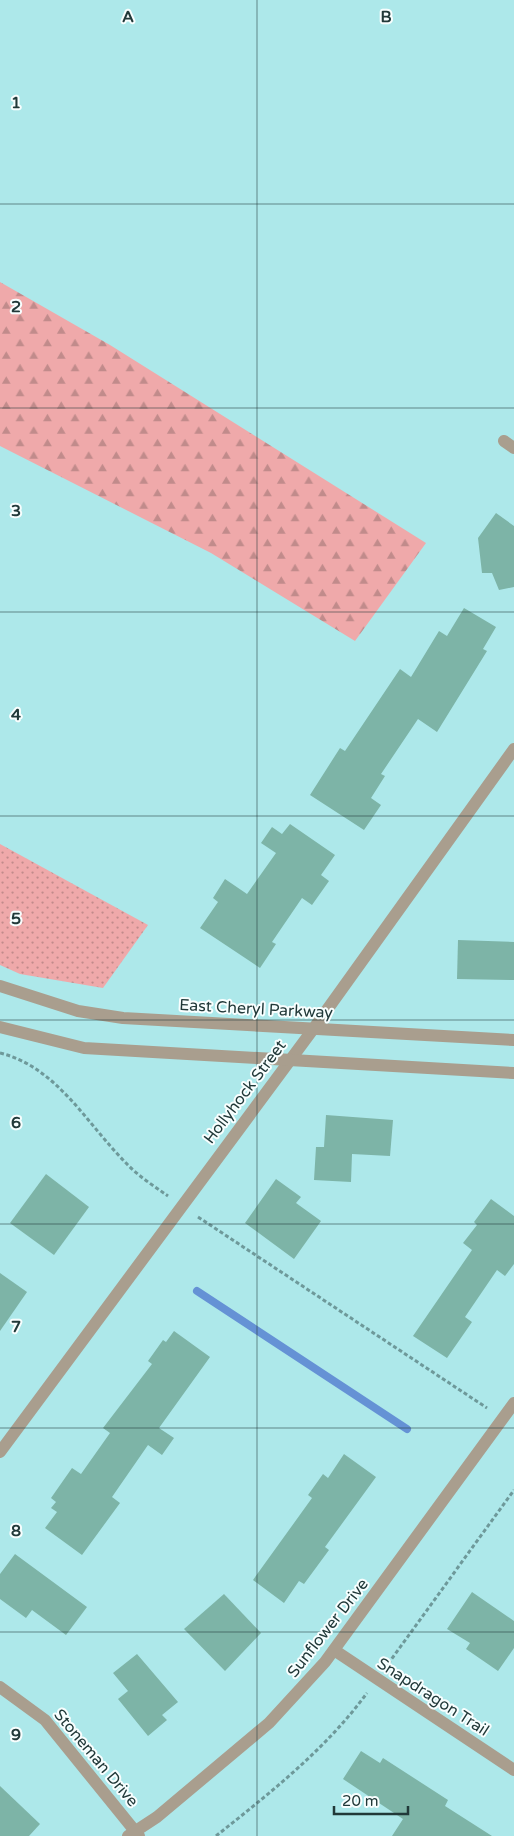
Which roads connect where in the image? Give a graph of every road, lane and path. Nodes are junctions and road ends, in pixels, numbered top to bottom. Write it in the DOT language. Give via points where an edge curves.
graph roads {
  1 [pos="514,749"];
  2 [pos="0,986"];
  3 [pos="0,1027"];
  4 [pos="314,1028"];
  5 [pos="514,1040"];
  6 [pos="0,1053"];
  7 [pos="288,1061"];
  8 [pos="514,1074"];
  9 [pos="170,1197"];
  10 [pos="194,1214"];
  11 [pos="514,1404"];
  12 [pos="494,1412"];
  13 [pos="0,1452"];
  14 [pos="514,1490"];
  15 [pos="334,1650"];
  16 [pos="397,1652"];
  17 [pos="0,1687"];
  18 [pos="357,1706"];
  19 [pos="514,1770"];
  20 [pos="134,1834"];
  21 [pos="216,1836"];
  1 -- 4 [label="street, Hollyhock Street"];
  2 -- 4 [label="street, East Cheryl Parkway" via="78,1010 124,1018"];
  3 -- 7 [label="street" via="84,1048"];
  4 -- 5 [label="street, East Cheryl Parkway"];
  4 -- 7 [label="street, Hollyhock Street"];
  6 -- 9 [label="path" via="19,1058 65,1092 127,1164"];
  7 -- 8 [label="street"];
  7 -- 13 [label="street, Hollyhock Street"];
  10 -- 12 [label="path"];
  11 -- 15 [label="street, Sunflower Drive"];
  14 -- 16 [label="path"];
  15 -- 19 [label="street, Snapdragon Trail"];
  15 -- 20 [label="street, Sunflower Drive" via="269,1724"];
  17 -- 20 [label="street, Stoneman Drive" via="46,1720"];
  18 -- 21 [label="path" via="291,1774"];
}
